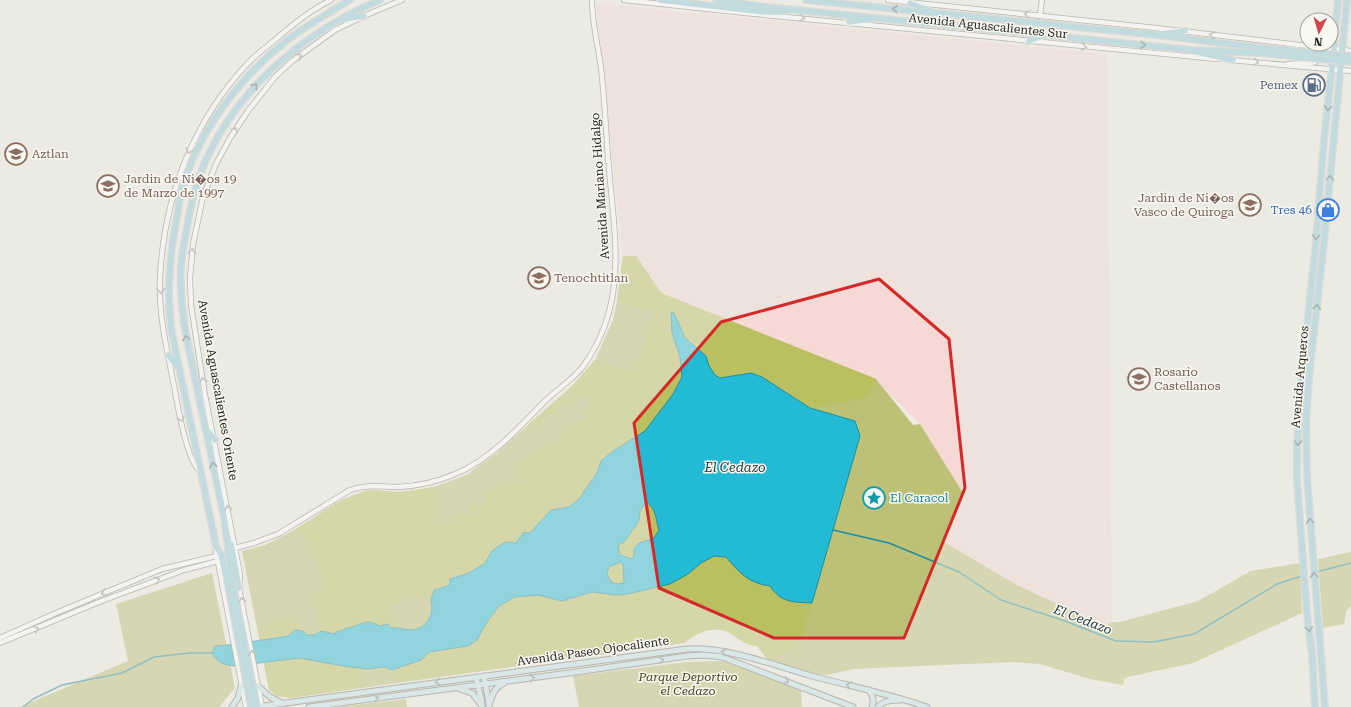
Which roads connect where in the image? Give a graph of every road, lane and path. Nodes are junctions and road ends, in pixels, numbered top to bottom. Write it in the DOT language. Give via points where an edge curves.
graph roads {
  1 [pos="331,0"];
  2 [pos="350,0"];
  3 [pos="380,0"];
  4 [pos="402,0"];
  5 [pos="591,0"];
  6 [pos="625,0"];
  7 [pos="660,0"];
  8 [pos="716,0"];
  9 [pos="806,0"];
  10 [pos="888,0"];
  11 [pos="1042,0"];
  12 [pos="1338,0"];
  13 [pos="1347,0"];
  14 [pos="910,3"];
  15 [pos="814,11"];
  16 [pos="1337,12"];
  17 [pos="934,13"];
  18 [pos="364,16"];
  19 [pos="1040,16"];
  20 [pos="877,18"];
  21 [pos="338,20"];
  22 [pos="849,22"];
  23 [pos="1186,31"];
  24 [pos="1044,35"];
  25 [pos="1157,35"];
  26 [pos="1029,42"];
  27 [pos="1288,44"];
  28 [pos="1299,45"];
  29 [pos="1192,50"];
  30 [pos="1339,50"];
  31 [pos="1343,50"];
  32 [pos="1262,51"];
  33 [pos="1351,51"];
  34 [pos="1334,52"];
  35 [pos="1351,56"];
  36 [pos="1233,60"];
  37 [pos="1351,62"];
  38 [pos="1284,65"];
  39 [pos="1332,69"];
  40 [pos="1340,70"];
  41 [pos="1351,71"];
  42 [pos="168,355"];
  43 [pos="180,368"];
  44 [pos="205,427"];
  45 [pos="215,440"];
  46 [pos="200,470"];
  47 [pos="224,517"];
  48 [pos="235,548"];
  49 [pos="219,558"];
  50 [pos="230,580"];
  51 [pos="240,588"];
  52 [pos="0,638"];
  53 [pos="0,643"];
  54 [pos="484,676"];
  55 [pos="476,677"];
  56 [pos="257,680"];
  57 [pos="511,681"];
  58 [pos="241,684"];
  59 [pos="485,684"];
  60 [pos="478,685"];
  61 [pos="258,686"];
  62 [pos="456,688"];
  63 [pos="869,690"];
  64 [pos="904,700"];
  65 [pos="287,702"];
  66 [pos="489,706"];
  67 [pos="232,707"];
  68 [pos="246,707"];
  69 [pos="251,707"];
  70 [pos="259,707"];
  71 [pos="309,707"];
  72 [pos="482,707"];
  73 [pos="853,707"];
  74 [pos="872,707"];
  75 [pos="878,707"];
  76 [pos="927,707"];
  77 [pos="1315,707"];
  78 [pos="1325,707"];
  1 -- 42 [label="street, Avenida Aguascalientes Oriente, one-way" via="305,15 250,61 204,120 196,135 177,182 164,239 160,279 162,318"];
  2 -- 43 [label="main road, Avenida Aguascalientes Oriente" via="287,40 248,77 213,121 191,165 181,192 168,281 170,321"];
  3 -- 21 [label="main road, Avenida Aguascalientes Oriente"];
  4 -- 18 [label="street, Avenida Aguascalientes Oriente"];
  5 -- 48 [label="street, Avenida Mariano Hidalgo" via="601,71 616,273 608,317 584,364 576,375 545,401 518,429 466,469 427,484 358,487 278,534"];
  6 -- 22 [label="street, Avenida Aguascalientes Sur, one-way"];
  7 -- 15 [label="main road" via="764,12"];
  8 -- 15 [label="main road, Avenida Aguascalientes Sur"];
  17 -- 9 [label="main road, Avenida Aguascalientes Sur, one-way"];
  10 -- 14 [label="street, Avenida Aguascalientes Sur"];
  11 -- 19 [label="street"];
  12 -- 16 [label="main road, Avenida Arqueros"];
  13 -- 31 [label="main road, Avenida Arqueros"];
  14 -- 17 [label="main road"];
  19 -- 14 [label="street, Avenida Aguascalientes Sur, one-way"];
  15 -- 20 [label="main road, Avenida Aguascalientes Sur"];
  17 -- 25 [label="main road, Avenida Aguascalientes Sur"];
  18 -- 21 [label="main road"];
  45 -- 18 [label="street, Avenida Aguascalientes Oriente, one-way" via="203,384 191,305 193,244 203,197 230,138 275,77 335,30"];
  19 -- 23 [label="street, Avenida Aguascalientes Sur"];
  20 -- 22 [label="main road"];
  20 -- 24 [label="main road, Avenida Aguascalientes Sur"];
  44 -- 21 [label="main road, Avenida Aguascalientes Oriente, one-way" via="185,330 181,284 184,242 201,172 217,139 254,86 300,46"];
  22 -- 26 [label="street, Avenida Aguascalientes Sur"];
  23 -- 25 [label="main road"];
  27 -- 23 [label="street, Avenida Aguascalientes Sur, one-way"];
  24 -- 26 [label="main road"];
  24 -- 29 [label="main road, Avenida Aguascalientes Sur, one-way"];
  25 -- 32 [label="main road, Avenida Aguascalientes Sur"];
  26 -- 36 [label="street, Avenida Aguascalientes Sur, one-way"];
  27 -- 28 [label="street, Avenida Aguascalientes Sur"];
  27 -- 38 [label="street" via="1315,49 1319,57 1314,63"];
  29 -- 32 [label="main road, Avenida Aguascalientes Sur"];
  29 -- 36 [label="main road"];
  30 -- 31 [label="street, Avenida Aguascalientes Sur"];
  31 -- 33 [label="street, Avenida Aguascalientes Sur"];
  31 -- 40 [label="main road, Avenida Arqueros"];
  32 -- 35 [label="main road, Avenida Aguascalientes Sur, bridge"];
  32 -- 37 [label="main road, Avenida Aguascalientes Sur, bridge"];
  34 -- 39 [label="main road, Avenida Arqueros"];
  36 -- 38 [label="street, Avenida Aguascalientes Sur, one-way"];
  38 -- 39 [label="street, Avenida Aguascalientes Sur"];
  39 -- 40 [label="street, Avenida Aguascalientes Sur"];
  39 -- 77 [label="main road, Avenida Arqueros, one-way" via="1299,412 1297,480"];
  40 -- 41 [label="street, Avenida Aguascalientes Sur"];
  78 -- 40 [label="main road, Avenida Arqueros, one-way" via="1306,477 1306,421"];
  42 -- 43 [label="main road"];
  42 -- 46 [label="street, Avenida Aguascalientes Oriente, one-way" via="180,418 191,458"];
  43 -- 46 [label="main road, Avenida Aguascalientes Oriente"];
  44 -- 45 [label="main road"];
  47 -- 44 [label="main road, Avenida Aguascalientes Oriente, one-way"];
  48 -- 45 [label="street, Avenida Aguascalientes Oriente, one-way"];
  46 -- 49 [label="main road, Avenida Aguascalientes Oriente"];
  47 -- 50 [label="main road, Avenida Aguascalientes Oriente"];
  47 -- 51 [label="main road"];
  48 -- 51 [label="street, Avenida Aguascalientes Oriente"];
  49 -- 50 [label="main road, Avenida Aguascalientes Oriente"];
  49 -- 52 [label="street, one-way" via="162,569"];
  53 -- 49 [label="street, one-way" via="99,602"];
  49 -- 58 [label="street, Avenida Aguascalientes Oriente"];
  50 -- 69 [label="main road, Avenida Aguascalientes Oriente, bridge"];
  50 -- 70 [label="main road, Avenida Aguascalientes Oriente, bridge"];
  56 -- 51 [label="street, Avenida Aguascalientes Oriente, one-way"];
  54 -- 55 [label="main road, Avenida Paseo Ojocaliente"];
  54 -- 59 [label="main road"];
  63 -- 54 [label="main road, Avenida Paseo Ojocaliente, one-way" via="702,648"];
  55 -- 60 [label="main road"];
  55 -- 65 [label="main road, Avenida Paseo Ojocaliente, one-way"];
  56 -- 58 [label="street" via="250,688"];
  56 -- 61 [label="street, Avenida Aguascalientes Oriente"];
  57 -- 59 [label="main road, Avenida Paseo Ojocaliente"];
  57 -- 66 [label="main road" via="496,688"];
  57 -- 73 [label="main road, Avenida Paseo Ojocaliente, one-way" via="704,655 722,657"];
  58 -- 67 [label="main road" via="238,698"];
  58 -- 68 [label="street, Avenida Aguascalientes Oriente"];
  59 -- 60 [label="main road, Avenida Paseo Ojocaliente"];
  59 -- 66 [label="main road"];
  60 -- 62 [label="main road, Avenida Paseo Ojocaliente"];
  60 -- 72 [label="main road"];
  61 -- 65 [label="main road" via="273,700"];
  61 -- 70 [label="street, Avenida Aguascalientes Oriente"];
  71 -- 62 [label="main road, Avenida Paseo Ojocaliente, one-way"];
  62 -- 72 [label="main road" via="472,693"];
  63 -- 64 [label="main road, Avenida Paseo Ojocaliente"];
  63 -- 74 [label="main road" via="874,699"];
  64 -- 75 [label="main road" via="887,701"];
  64 -- 76 [label="main road, Avenida Paseo Ojocaliente"];
  65 -- 70 [label="main road, Avenida Paseo Ojocaliente"];
}
